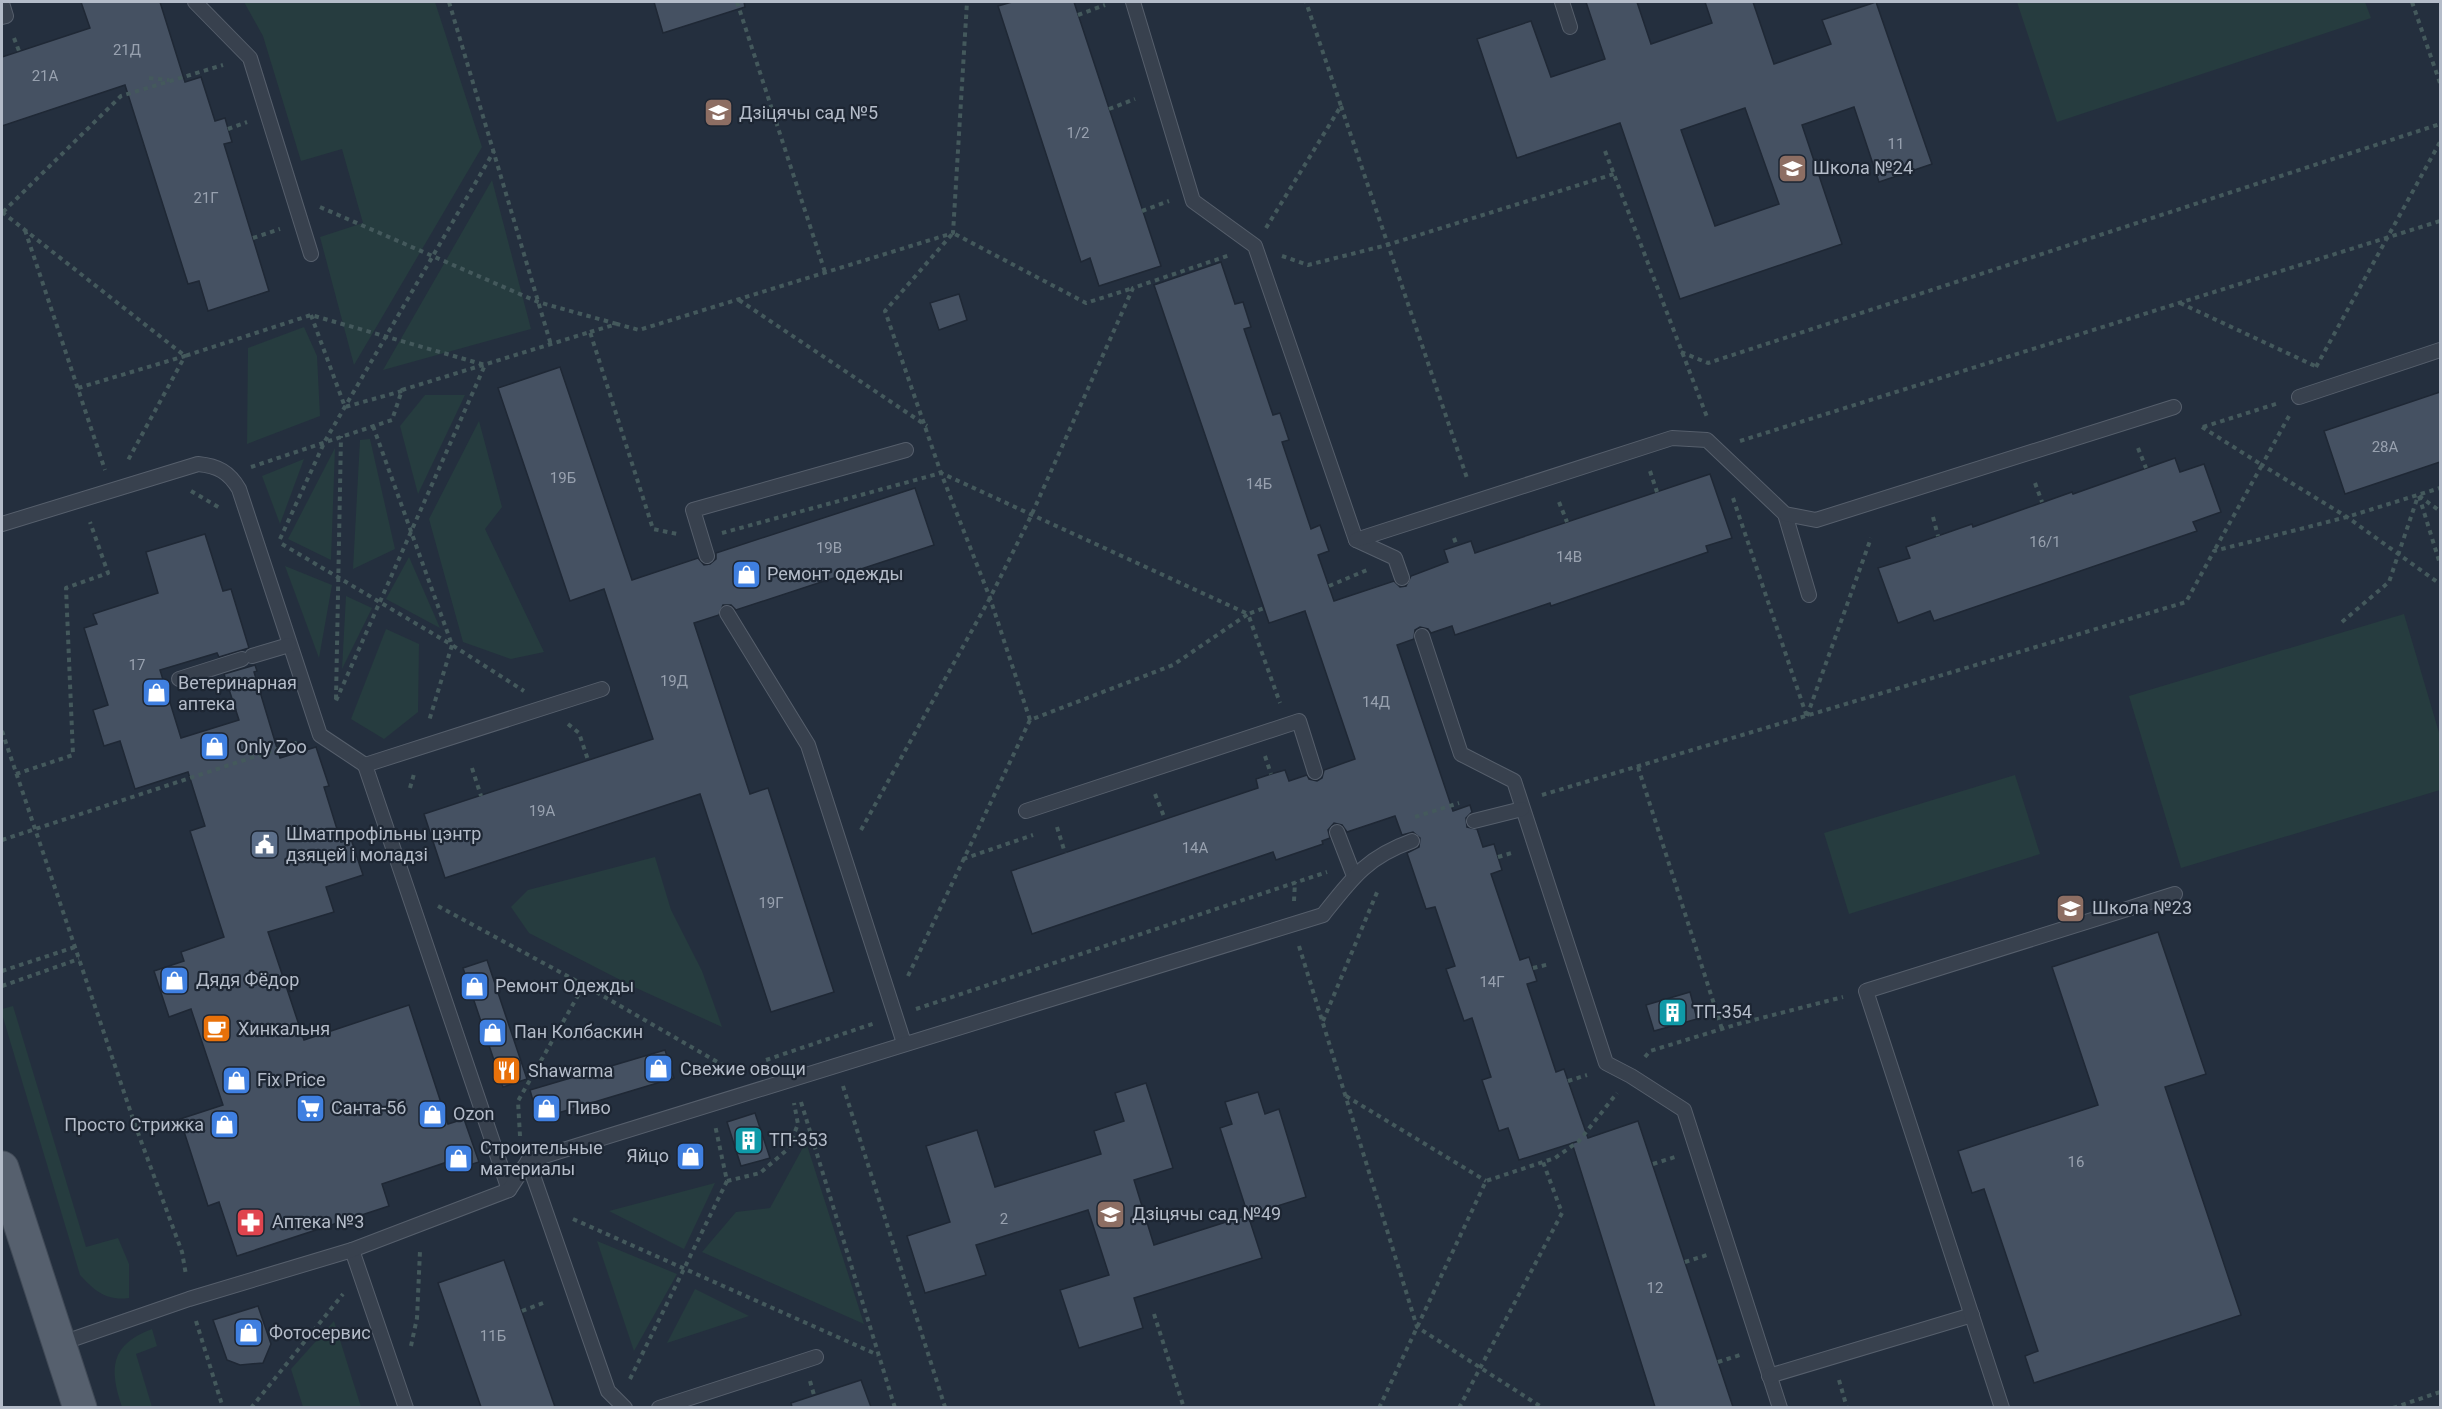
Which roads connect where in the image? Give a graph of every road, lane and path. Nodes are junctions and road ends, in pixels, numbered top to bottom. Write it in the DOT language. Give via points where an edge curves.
graph roads {
  1 [pos="195,2"];
  2 [pos="448,2"];
  3 [pos="737,2"];
  4 [pos="967,2"];
  5 [pos="1133,2"];
  6 [pos="1306,2"];
  7 [pos="1562,2"];
  8 [pos="2412,2"];
  9 [pos="2,3"];
  10 [pos="1105,5"];
  11 [pos="1078,15"];
  12 [pos="2,17"];
  13 [pos="1570,27"];
  14 [pos="250,58"];
  15 [pos="149,78"];
  16 [pos="172,81"];
  17 [pos="2440,83"];
  18 [pos="1135,99"];
  19 [pos="1341,106"];
  20 [pos="1109,109"];
  21 [pos="249,121"];
  22 [pos="2440,124"];
  23 [pos="228,129"];
  24 [pos="2440,142"];
  25 [pos="494,151"];
  26 [pos="1605,151"];
  27 [pos="1614,174"];
  28 [pos="295,195"];
  29 [pos="1169,201"];
  30 [pos="1142,211"];
  31 [pos="2,212"];
  32 [pos="2440,221"];
  33 [pos="284,228"];
  34 [pos="25,229"];
  35 [pos="953,233"];
  36 [pos="252,238"];
  37 [pos="2387,238"];
  38 [pos="1387,245"];
  39 [pos="1255,246"];
  40 [pos="311,254"];
  41 [pos="432,258"];
  42 [pos="825,272"];
  43 [pos="1133,288"];
  44 [pos="739,299"];
  45 [pos="538,302"];
  46 [pos="2180,303"];
  47 [pos="312,315"];
  48 [pos="617,324"];
  49 [pos="590,332"];
  50 [pos="387,335"];
  51 [pos="551,345"];
  52 [pos="2440,350"];
  53 [pos="1681,352"];
  54 [pos="185,356"];
  55 [pos="486,365"];
  56 [pos="2316,367"];
  57 [pos="78,388"];
  58 [pos="402,390"];
  59 [pos="2299,397"];
  60 [pos="345,407"];
  61 [pos="2174,407"];
  62 [pos="373,426"];
  63 [pos="927,426"];
  64 [pos="341,436"];
  65 [pos="325,441"];
  66 [pos="1717,448"];
  67 [pos="2138,448"];
  68 [pos="906,450"];
  69 [pos="2262,465"];
  70 [pos="2146,468"];
  71 [pos="1650,471"];
  72 [pos="941,473"];
  73 [pos="231,475"];
  74 [pos="2035,483"];
  75 [pos="2440,488"];
  76 [pos="188,489"];
  77 [pos="112,490"];
  78 [pos="1657,492"];
  79 [pos="2419,495"];
  80 [pos="1475,502"];
  81 [pos="1559,502"];
  82 [pos="2042,502"];
  83 [pos="2440,511"];
  84 [pos="1785,514"];
  85 [pos="1031,516"];
  86 [pos="1933,517"];
  87 [pos="2347,517"];
  88 [pos="90,522"];
  89 [pos="1567,522"];
  90 [pos="2,524"];
  91 [pos="250,526"];
  92 [pos="411,532"];
  93 [pos="1938,536"];
  94 [pos="1454,538"];
  95 [pos="1871,538"];
  96 [pos="702,539"];
  97 [pos="1356,540"];
  98 [pos="279,542"];
  99 [pos="1457,546"];
  100 [pos="2214,551"];
  101 [pos="2400,555"];
  102 [pos="707,556"];
  103 [pos="1395,558"];
  104 [pos="2440,564"];
  105 [pos="338,578"];
  106 [pos="1402,578"];
  107 [pos="2440,584"];
  108 [pos="1329,586"];
  109 [pos="1809,595"];
  110 [pos="990,598"];
  111 [pos="380,602"];
  112 [pos="1264,608"];
  113 [pos="728,613"];
  114 [pos="1248,614"];
  115 [pos="2342,622"];
  116 [pos="1422,636"];
  117 [pos="289,645"];
  118 [pos="452,645"];
  119 [pos="179,679"];
  120 [pos="603,689"];
  121 [pos="336,701"];
  122 [pos="548,706"];
  123 [pos="1807,717"];
  124 [pos="1030,720"];
  125 [pos="1288,725"];
  126 [pos="2,731"];
  127 [pos="320,735"];
  128 [pos="421,747"];
  129 [pos="1265,756"];
  130 [pos="588,760"];
  131 [pos="365,765"];
  132 [pos="1638,767"];
  133 [pos="472,768"];
  134 [pos="1315,772"];
  135 [pos="16,774"];
  136 [pos="1271,774"];
  137 [pos="410,788"];
  138 [pos="1155,794"];
  139 [pos="1549,794"];
  140 [pos="481,796"];
  141 [pos="1471,799"];
  142 [pos="1522,809"];
  143 [pos="1026,811"];
  144 [pos="1165,819"];
  145 [pos="1403,820"];
  146 [pos="1474,821"];
  147 [pos="1056,827"];
  148 [pos="33,828"];
  149 [pos="1336,832"];
  150 [pos="2,840"];
  151 [pos="1412,841"];
  152 [pos="1395,847"];
  153 [pos="1065,853"];
  154 [pos="844,859"];
  155 [pos="1351,870"];
  156 [pos="409,890"];
  157 [pos="2175,894"];
  158 [pos="1292,924"];
  159 [pos="75,947"];
  160 [pos="79,959"];
  161 [pos="2,970"];
  162 [pos="584,985"];
  163 [pos="2,986"];
  164 [pos="1866,991"];
  165 [pos="895,1016"];
  166 [pos="1322,1022"];
  167 [pos="1722,1029"];
  168 [pos="904,1043"];
  169 [pos="785,1053"];
  170 [pos="767,1060"];
  171 [pos="733,1071"];
  172 [pos="1597,1072"];
  173 [pos="1631,1076"];
  174 [pos="793,1077"];
  175 [pos="1568,1082"];
  176 [pos="845,1092"];
  177 [pos="1346,1095"];
  178 [pos="793,1098"];
  179 [pos="714,1122"];
  180 [pos="520,1136"];
  181 [pos="1683,1155"];
  182 [pos="528,1161"];
  183 [pos="1543,1162"];
  184 [pos="1653,1164"];
  185 [pos="2,1168"];
  186 [pos="727,1181"];
  187 [pos="1486,1181"];
  188 [pos="509,1190"];
  189 [pos="543,1205"];
  190 [pos="352,1250"];
  191 [pos="420,1251"];
  192 [pos="1714,1253"];
  193 [pos="1685,1262"];
  194 [pos="684,1268"];
  195 [pos="361,1274"];
  196 [pos="189,1299"];
  197 [pos="543,1303"];
  198 [pos="522,1311"];
  199 [pos="1154,1314"];
  200 [pos="1972,1315"];
  201 [pos="1417,1327"];
  202 [pos="59,1344"];
  203 [pos="1746,1353"];
  204 [pos="879,1355"];
  205 [pos="816,1357"];
  206 [pos="1718,1362"];
  207 [pos="1482,1367"];
  208 [pos="1836,1372"];
  209 [pos="1769,1376"];
  210 [pos="809,1377"];
  211 [pos="2440,1392"];
  212 [pos="814,1395"];
  213 [pos="404,1401"];
  214 [pos="622,1405"];
  215 [pos="80,1407"];
  216 [pos="223,1407"];
  217 [pos="251,1407"];
  218 [pos="659,1407"];
  219 [pos="895,1407"];
  220 [pos="945,1407"];
  221 [pos="1184,1407"];
  222 [pos="1379,1407"];
  223 [pos="1459,1407"];
  224 [pos="1543,1407"];
  225 [pos="1780,1407"];
  226 [pos="1847,1407"];
  227 [pos="2002,1407"];
  228 [pos="2393,1407"];
  1 -- 14 [label="lane"];
  2 -- 25 [label="path"];
  3 -- 42 [label="path"];
  4 -- 35 [label="path"];
  5 -- 39 [label="lane" via="1193,201"];
  6 -- 19 [label="path"];
  7 -- 13 [label="lane"];
  8 -- 17 [label="path"];
  9 -- 12 [label="lane" via="6,16"];
  10 -- 11 [label="path"];
  14 -- 16 [label="path"];
  14 -- 28 [label="lane"];
  15 -- 16 [label="path"];
  16 -- 31 [label="path" via="121,96"];
  18 -- 20 [label="path"];
  19 -- 38 [label="path"];
  19 -- 39 [label="path"];
  21 -- 23 [label="path"];
  22 -- 53 [label="path" via="1708,363"];
  24 -- 37 [label="path"];
  25 -- 41 [label="path"];
  25 -- 45 [label="path"];
  26 -- 27 [label="path"];
  27 -- 38 [label="path"];
  27 -- 53 [label="path"];
  28 -- 40 [label="lane"];
  28 -- 41 [label="path"];
  29 -- 30 [label="path"];
  31 -- 34 [label="path"];
  32 -- 37 [label="path"];
  33 -- 36 [label="path"];
  34 -- 54 [label="path"];
  34 -- 57 [label="path"];
  35 -- 42 [label="path"];
  35 -- 43 [label="path" via="1086,303"];
  35 -- 63 [label="path" via="885,311"];
  37 -- 46 [label="path"];
  37 -- 56 [label="path"];
  38 -- 39 [label="path" via="1308,266"];
  38 -- 80 [label="path"];
  39 -- 43 [label="path"];
  39 -- 97 [label="lane"];
  41 -- 45 [label="path"];
  41 -- 50 [label="path"];
  42 -- 44 [label="path"];
  43 -- 85 [label="path"];
  44 -- 48 [label="path" via="639,330"];
  44 -- 63 [label="path"];
  45 -- 48 [label="path"];
  45 -- 51 [label="path"];
  46 -- 56 [label="path"];
  46 -- 66 [label="path"];
  47 -- 50 [label="path"];
  47 -- 54 [label="path"];
  47 -- 60 [label="path"];
  48 -- 49 [label="path"];
  49 -- 51 [label="path"];
  49 -- 96 [label="path" via="653,529"];
  50 -- 55 [label="path"];
  50 -- 60 [label="path"];
  51 -- 55 [label="path"];
  52 -- 59 [label="lane"];
  53 -- 66 [label="path"];
  54 -- 57 [label="path"];
  54 -- 77 [label="path"];
  55 -- 58 [label="path"];
  55 -- 92 [label="path"];
  56 -- 59 [label="path"];
  57 -- 77 [label="path"];
  58 -- 60 [label="path"];
  58 -- 62 [label="path" via="392,420"];
  59 -- 69 [label="path"];
  59 -- 69 [label="path" via="2202,427"];
  60 -- 65 [label="path"];
  61 -- 84 [label="lane" via="1816,520"];
  62 -- 64 [label="path"];
  62 -- 92 [label="path"];
  63 -- 72 [label="path"];
  64 -- 65 [label="path"];
  64 -- 105 [label="path"];
  65 -- 73 [label="path"];
  65 -- 98 [label="path"];
  66 -- 80 [label="lane" via="1707,440 1672,438"];
  66 -- 84 [label="lane"];
  66 -- 123 [label="path"];
  67 -- 70 [label="path"];
  68 -- 96 [label="lane" via="693,510"];
  69 -- 87 [label="path"];
  69 -- 100 [label="path"];
  71 -- 78 [label="path"];
  72 -- 85 [label="path"];
  72 -- 96 [label="path"];
  72 -- 110 [label="path"];
  73 -- 77 [label="lane" via="198,464"];
  73 -- 91 [label="lane"];
  74 -- 82 [label="path"];
  75 -- 79 [label="path"];
  76 -- 91 [label="path"];
  77 -- 90 [label="lane"];
  79 -- 83 [label="path"];
  79 -- 87 [label="path"];
  79 -- 101 [label="path"];
  79 -- 104 [label="path"];
  80 -- 97 [label="lane"];
  81 -- 89 [label="path"];
  84 -- 109 [label="lane"];
  85 -- 110 [label="path"];
  85 -- 114 [label="path"];
  86 -- 93 [label="path"];
  87 -- 100 [label="path"];
  87 -- 101 [label="path"];
  88 -- 135 [label="path" via="108,573 66,588 73,755"];
  91 -- 98 [label="path"];
  91 -- 117 [label="lane"];
  92 -- 111 [label="path"];
  92 -- 118 [label="path"];
  94 -- 99 [label="path"];
  95 -- 123 [label="path"];
  96 -- 102 [label="lane"];
  97 -- 103 [label="lane"];
  98 -- 105 [label="path"];
  100 -- 123 [label="path" via="2186,602"];
  101 -- 107 [label="path"];
  101 -- 115 [label="path" via="2389,582"];
  103 -- 106 [label="lane"];
  103 -- 108 [label="path"];
  105 -- 111 [label="path"];
  105 -- 121 [label="path"];
  110 -- 124 [label="path"];
  110 -- 154 [label="path"];
  111 -- 118 [label="path"];
  111 -- 121 [label="path"];
  112 -- 114 [label="path"];
  113 -- 154 [label="lane" via="808,745"];
  114 -- 124 [label="path" via="1173,665"];
  114 -- 125 [label="path"];
  116 -- 142 [label="lane" via="1461,754 1514,781"];
  117 -- 119 [label="lane"];
  117 -- 127 [label="lane"];
  118 -- 122 [label="path"];
  118 -- 128 [label="path"];
  120 -- 122 [label="lane"];
  121 -- 127 [label="path"];
  122 -- 128 [label="lane"];
  122 -- 130 [label="path" via="579,733"];
  123 -- 132 [label="path"];
  124 -- 165 [label="path" via="903,985"];
  125 -- 134 [label="lane" via="1299,721"];
  125 -- 143 [label="lane"];
  126 -- 135 [label="path"];
  127 -- 131 [label="lane"];
  127 -- 148 [label="path"];
  128 -- 131 [label="lane"];
  128 -- 137 [label="path"];
  129 -- 136 [label="path"];
  131 -- 156 [label="lane"];
  132 -- 139 [label="path"];
  132 -- 167 [label="path"];
  133 -- 140 [label="path"];
  135 -- 148 [label="path"];
  138 -- 144 [label="path"];
  141 -- 145 [label="path"];
  142 -- 146 [label="lane"];
  142 -- 173 [label="lane" via="1606,1063"];
  147 -- 153 [label="path"];
  148 -- 150 [label="path"];
  148 -- 159 [label="path"];
  149 -- 155 [label="lane"];
  151 -- 152 [label="lane"];
  152 -- 155 [label="lane"];
  152 -- 166 [label="path"];
  154 -- 165 [label="lane"];
  155 -- 158 [label="lane" via="1323,915"];
  155 -- 165 [label="path"];
  156 -- 162 [label="path"];
  156 -- 188 [label="lane"];
  157 -- 164 [label="lane"];
  158 -- 166 [label="path"];
  158 -- 168 [label="lane"];
  159 -- 160 [label="path"];
  159 -- 161 [label="path"];
  160 -- 163 [label="path"];
  160 -- 196 [label="path" via="182,1251"];
  162 -- 171 [label="path"];
  162 -- 180 [label="path" via="518,1101"];
  164 -- 167 [label="path"];
  164 -- 200 [label="lane"];
  165 -- 168 [label="lane"];
  165 -- 169 [label="path"];
  166 -- 177 [label="path"];
  167 -- 173 [label="path" via="1650,1051"];
  168 -- 174 [label="lane"];
  169 -- 170 [label="path"];
  169 -- 174 [label="path"];
  172 -- 175 [label="path"];
  173 -- 183 [label="path" via="1579,1141"];
  173 -- 209 [label="lane" via="1684,1110"];
  174 -- 182 [label="lane"];
  174 -- 204 [label="path"];
  176 -- 220 [label="path"];
  177 -- 187 [label="path"];
  177 -- 201 [label="path"];
  178 -- 186 [label="path" via="798,1125 788,1149 760,1173"];
  179 -- 186 [label="path"];
  181 -- 184 [label="path"];
  182 -- 188 [label="lane"];
  182 -- 189 [label="lane"];
  183 -- 187 [label="path"];
  183 -- 207 [label="path" via="1562,1213"];
  185 -- 202 [label="main road"];
  186 -- 194 [label="path"];
  187 -- 201 [label="path"];
  188 -- 190 [label="lane"];
  189 -- 194 [label="path"];
  189 -- 214 [label="lane" via="608,1391"];
  190 -- 195 [label="lane"];
  190 -- 196 [label="lane"];
  191 -- 213 [label="path" via="417,1318"];
  192 -- 193 [label="path"];
  194 -- 204 [label="path"];
  194 -- 214 [label="path"];
  195 -- 213 [label="lane"];
  195 -- 217 [label="path"];
  196 -- 202 [label="lane"];
  196 -- 216 [label="path"];
  197 -- 198 [label="path"];
  199 -- 221 [label="path"];
  200 -- 209 [label="lane"];
  200 -- 227 [label="lane"];
  201 -- 207 [label="path"];
  201 -- 222 [label="path"];
  202 -- 215 [label="main road"];
  203 -- 206 [label="path"];
  204 -- 219 [label="path"];
  205 -- 218 [label="lane"];
  207 -- 223 [label="path"];
  207 -- 224 [label="path"];
  208 -- 226 [label="path"];
  209 -- 225 [label="lane"];
  210 -- 212 [label="path"];
  211 -- 228 [label="path"];
}
